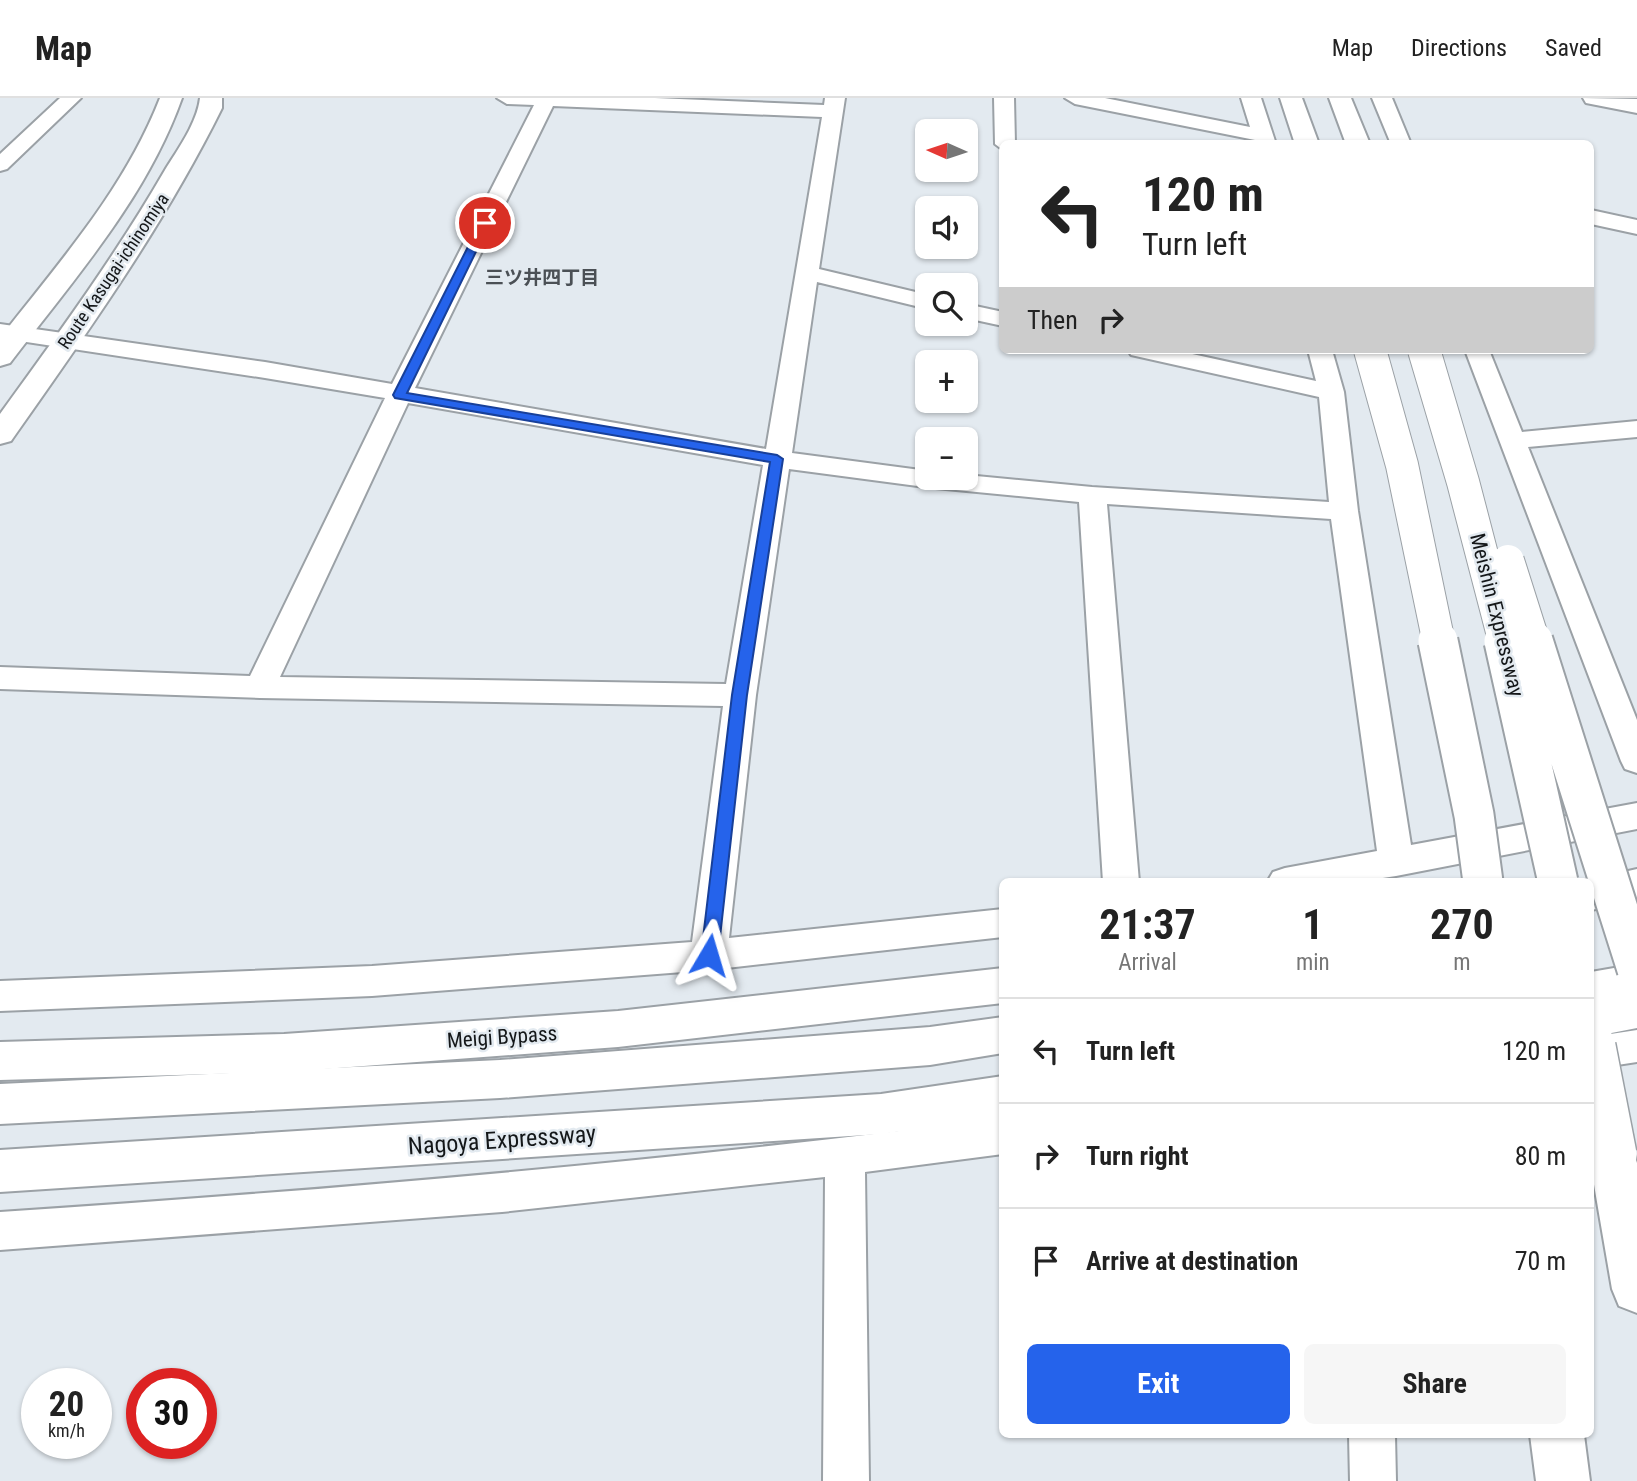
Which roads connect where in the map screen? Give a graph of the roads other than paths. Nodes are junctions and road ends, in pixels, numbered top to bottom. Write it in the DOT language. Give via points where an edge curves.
graph roads {
  1 [pos="71,98"];
  2 [pos="171,98"];
  3 [pos="211,98"];
  4 [pos="507,98"];
  5 [pos="1004,98"];
  6 [pos="1075,98"];
  7 [pos="1251,98"];
  8 [pos="1291,98"];
  9 [pos="1340,98"];
  10 [pos="1382,98"];
  11 [pos="1594,98"];
  12 [pos="546,99"];
  13 [pos="833,105"];
  14 [pos="1637,106"];
  15 [pos="1006,140"];
  16 [pos="1265,140"];
  17 [pos="1306,140"];
  18 [pos="1356,140"];
  19 [pos="1399,140"];
  20 [pos="0,165"];
  21 [pos="1594,218"];
  22 [pos="1637,227"];
  23 [pos="807,273"];
  24 [pos="915,299"];
  25 [pos="978,320"];
  26 [pos="999,320"];
  27 [pos="8,333"];
  28 [pos="66,341"];
  29 [pos="1158,354"];
  30 [pos="1321,354"];
  31 [pos="1371,354"];
  32 [pos="1425,354"];
  33 [pos="1478,354"];
  34 [pos="0,357"];
  35 [pos="1331,392"];
  36 [pos="399,395"];
  37 [pos="1637,429"];
  38 [pos="0,435"];
  39 [pos="1511,441"];
  40 [pos="777,459"];
  41 [pos="1464,481"];
  42 [pos="1092,495"];
  43 [pos="1343,511"];
  44 [pos="1605,674"];
  45 [pos="0,678"];
  46 [pos="260,687"];
  47 [pos="740,695"];
  48 [pos="1637,706"];
  49 [pos="1637,761"];
  50 [pos="1637,816"];
  51 [pos="1396,863"];
  52 [pos="1121,878"];
  53 [pos="1308,878"];
  54 [pos="1482,878"];
  55 [pos="1557,878"];
  56 [pos="1637,885"];
  57 [pos="1594,893"];
  58 [pos="1637,921"];
  59 [pos="999,923"];
  60 [pos="1594,929"];
  61 [pos="709,955"];
  62 [pos="1637,969"];
  63 [pos="1637,981"];
  64 [pos="999,985"];
  65 [pos="1594,989"];
  66 [pos="0,996"];
  67 [pos="1637,1010"];
  68 [pos="1594,1018"];
  69 [pos="999,1036"];
  70 [pos="1637,1046"];
  71 [pos="1594,1053"];
  72 [pos="0,1061"];
  73 [pos="1594,1062"];
  74 [pos="999,1097"];
  75 [pos="0,1104"];
  76 [pos="999,1118"];
  77 [pos="999,1137"];
  78 [pos="845,1158"];
  79 [pos="0,1171"];
  80 [pos="0,1189"];
  81 [pos="0,1231"];
  82 [pos="1637,1289"];
  83 [pos="1371,1438"];
  84 [pos="1556,1438"];
  85 [pos="846,1481"];
  86 [pos="1373,1481"];
  87 [pos="1563,1481"];
  1 -- 20 [label="street"];
  2 -- 27 [label="main road, Route Kasugai-ichinomiya" via="140,165 108,215"];
  3 -- 28 [label="main road, Route Kasugai-ichinomiya" via="183,165 153,216"];
  4 -- 12 [label="street"];
  5 -- 15 [label="street"];
  6 -- 16 [label="street"];
  7 -- 16 [label="street"];
  8 -- 17 [label="main road"];
  9 -- 18 [label="main road"];
  10 -- 19 [label="street"];
  11 -- 14 [label="main road"];
  12 -- 13 [label="street"];
  12 -- 36 [label="street"];
  13 -- 23 [label="street"];
  21 -- 22 [label="street"];
  23 -- 24 [label="street"];
  23 -- 40 [label="street"];
  25 -- 26 [label="street"];
  27 -- 28 [label="street"];
  27 -- 34 [label="main road, Route Kasugai-ichinomiya"];
  28 -- 36 [label="street"];
  28 -- 38 [label="main road, Route Kasugai-ichinomiya"];
  29 -- 35 [label="street"];
  30 -- 35 [label="street"];
  31 -- 54 [label="main road, bridge" via="1402,465 1474,815"];
  32 -- 41 [label="main road, Meishin Expressway, bridge"];
  33 -- 39 [label="street"];
  35 -- 43 [label="street"];
  36 -- 40 [label="street"];
  36 -- 46 [label="street"];
  37 -- 39 [label="street"];
  39 -- 44 [label="street"];
  40 -- 42 [label="street"];
  40 -- 47 [label="street"];
  41 -- 55 [label="main road, Meishin Expressway, bridge"];
  41 -- 62 [label="main road, bridge" via="1494,519"];
  42 -- 43 [label="street"];
  42 -- 52 [label="street"];
  43 -- 51 [label="street"];
  44 -- 48 [label="street"];
  44 -- 49 [label="street"];
  45 -- 46 [label="street"];
  46 -- 47 [label="street"];
  47 -- 61 [label="street"];
  50 -- 51 [label="street"];
  51 -- 53 [label="street"];
  56 -- 57 [label="main road"];
  58 -- 60 [label="main road"];
  59 -- 61 [label="street"];
  61 -- 66 [label="street" via="372,981"];
  63 -- 65 [label="main road"];
  64 -- 72 [label="main road, Meigi Bypass" via="618,1029 284,1053"];
  67 -- 68 [label="main road"];
  69 -- 75 [label="main road" via="930,1046 500,1079"];
  70 -- 71 [label="street"];
  73 -- 82 [label="main road, bridge"];
  74 -- 79 [label="main road, Nagoya Expressway" via="881,1114"];
  76 -- 80 [label="main road" via="415,1164"];
  77 -- 78 [label="street"];
  78 -- 81 [label="street" via="433,1199"];
  78 -- 85 [label="street"];
  83 -- 86 [label="street"];
  84 -- 87 [label="main road"];
}
